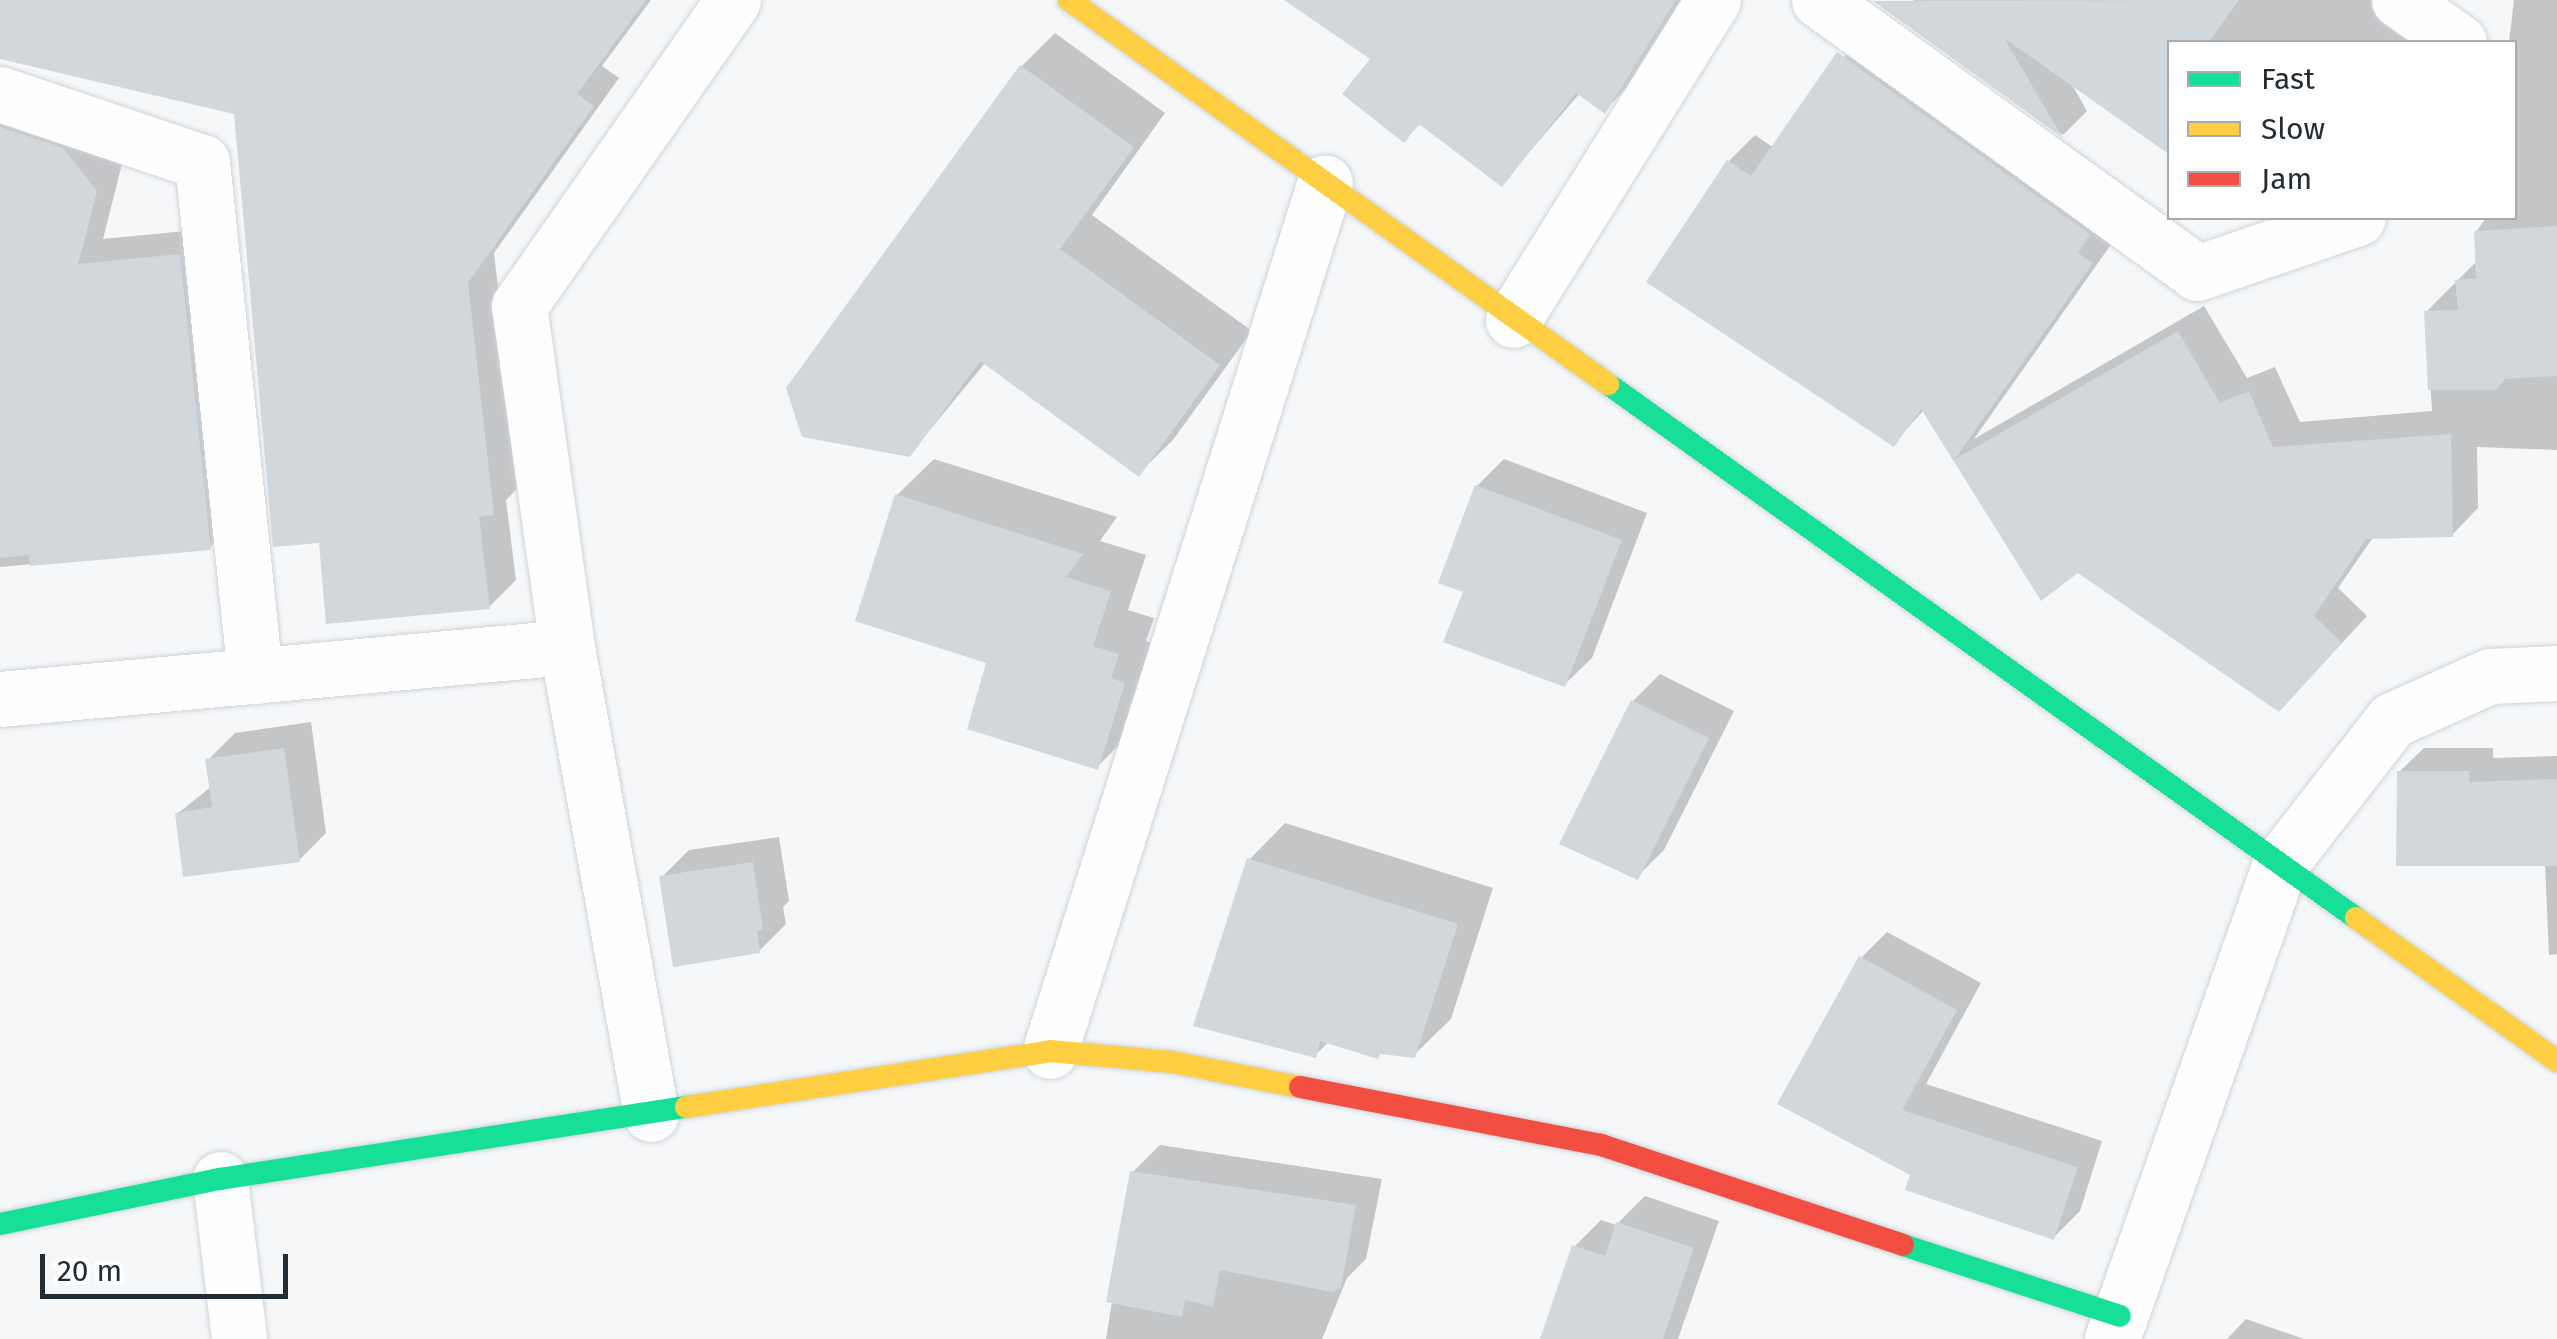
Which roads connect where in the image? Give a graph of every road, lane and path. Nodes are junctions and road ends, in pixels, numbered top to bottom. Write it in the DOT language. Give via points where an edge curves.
graph roads {
  1 [pos="733,0"];
  2 [pos="1069,0"];
  3 [pos="1713,0"];
  4 [pos="1819,0"];
  5 [pos="2399,0"];
  6 [pos="2464,0"];
  7 [pos="2456,40"];
  8 [pos="2459,40"];
  9 [pos="0,94"];
  10 [pos="1325,182"];
  11 [pos="2352,220"];
  12 [pos="1513,320"];
  13 [pos="567,648"];
  14 [pos="2557,673"];
  15 [pos="255,676"];
  16 [pos="0,699"];
  17 [pos="2280,864"];
  18 [pos="1050,1051"];
  19 [pos="2557,1061"];
  20 [pos="652,1114"];
  21 [pos="220,1179"];
  22 [pos="0,1224"];
  23 [pos="2116,1327"];
  24 [pos="239,1339"];
  1 -- 13 [label="street" via="519,306"];
  2 -- 10 [label="street"];
  3 -- 12 [label="street"];
  4 -- 11 [label="street" via="2197,273"];
  5 -- 7 [label="street"];
  6 -- 8 [label="street"];
  9 -- 15 [label="street" via="202,162"];
  10 -- 12 [label="street"];
  10 -- 18 [label="street"];
  12 -- 17 [label="street"];
  13 -- 15 [label="street"];
  13 -- 20 [label="street"];
  14 -- 17 [label="street" via="2490,676 2392,720"];
  15 -- 16 [label="street"];
  17 -- 19 [label="street"];
  17 -- 23 [label="street"];
  18 -- 20 [label="street"];
  18 -- 23 [label="street" via="1172,1062 1602,1145"];
  20 -- 21 [label="street"];
  21 -- 22 [label="street"];
  21 -- 24 [label="street"];
}
